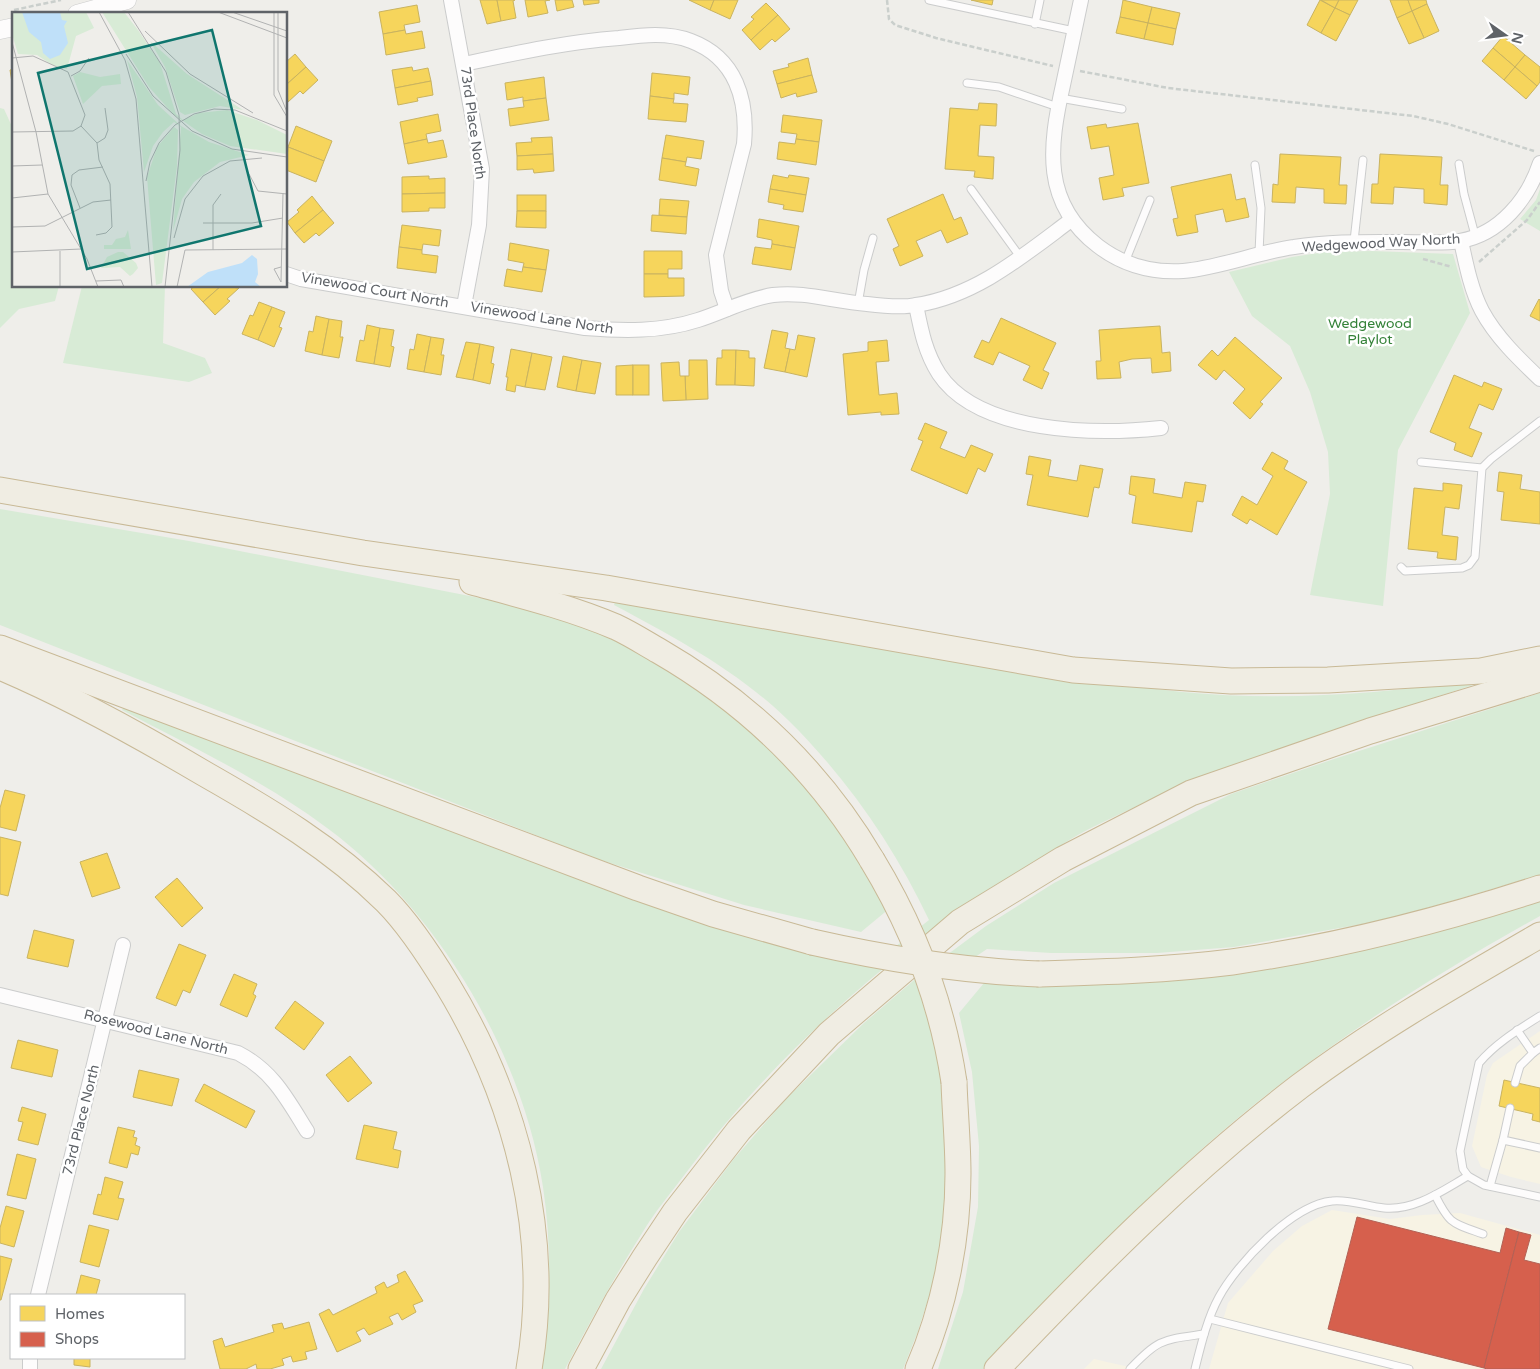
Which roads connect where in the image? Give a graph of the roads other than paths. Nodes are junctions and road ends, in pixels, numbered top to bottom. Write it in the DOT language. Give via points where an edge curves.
graph roads {
  1 [pos="127,0"];
  2 [pos="451,0"];
  3 [pos="929,0"];
  4 [pos="1040,0"];
  5 [pos="1081,0"];
  6 [pos="83,12"];
  7 [pos="12,19"];
  8 [pos="1035,24"];
  9 [pos="0,30"];
  10 [pos="1074,31"];
  11 [pos="464,64"];
  12 [pos="968,83"];
  13 [pos="1059,103"];
  14 [pos="1122,109"];
  15 [pos="1363,160"];
  16 [pos="1540,163"];
  17 [pos="1459,164"];
  18 [pos="1255,165"];
  19 [pos="971,189"];
  20 [pos="1150,200"];
  21 [pos="1071,220"];
  22 [pos="1475,235"];
  23 [pos="873,238"];
  24 [pos="1354,241"];
  25 [pos="1461,241"];
  26 [pos="1259,253"];
  27 [pos="1021,258"];
  28 [pos="1125,262"];
  29 [pos="288,275"];
  30 [pos="858,304"];
  31 [pos="916,305"];
  32 [pos="464,306"];
  33 [pos="727,309"];
  34 [pos="1540,379"];
  35 [pos="1540,421"];
  36 [pos="1160,428"];
  37 [pos="1421,462"];
  38 [pos="1482,468"];
  39 [pos="0,490"];
  40 [pos="363,553"];
  41 [pos="1401,567"];
  42 [pos="0,648"];
  43 [pos="1540,659"];
  44 [pos="0,667"];
  45 [pos="1540,679"];
  46 [pos="1540,888"];
  47 [pos="1540,935"];
  48 [pos="123,945"];
  49 [pos="0,995"];
  50 [pos="1540,1016"];
  51 [pos="105,1020"];
  52 [pos="1517,1030"];
  53 [pos="1537,1050"];
  54 [pos="1515,1083"];
  55 [pos="1510,1108"];
  56 [pos="308,1131"];
  57 [pos="1503,1140"];
  58 [pos="1540,1148"];
  59 [pos="1468,1176"];
  60 [pos="1490,1186"];
  61 [pos="1435,1195"];
  62 [pos="1540,1197"];
  63 [pos="1483,1234"];
  64 [pos="38,1294"];
  65 [pos="1210,1319"];
  66 [pos="1204,1334"];
  67 [pos="528,1369"];
  68 [pos="581,1369"];
  69 [pos="918,1369"];
  70 [pos="997,1369"];
  71 [pos="1130,1369"];
  72 [pos="1195,1369"];
  73 [pos="1407,1369"];
  1 -- 6 [label="street"];
  2 -- 11 [label="street, 73rd Place North"];
  3 -- 8 [label="lane"];
  4 -- 8 [label="lane"];
  5 -- 10 [label="street, Wedgewood Way North"];
  7 -- 9 [label="street"];
  8 -- 10 [label="lane"];
  10 -- 13 [label="street, Wedgewood Way North"];
  11 -- 32 [label="street, 73rd Place North" via="482,178 479,225"];
  11 -- 33 [label="street" via="576,41 651,35 691,41 725,65 737,82 746,125 716,255"];
  12 -- 13 [label="lane" via="999,87"];
  13 -- 14 [label="lane"];
  13 -- 21 [label="street, Wedgewood Way North" via="1053,127 1052,166 1060,197"];
  15 -- 24 [label="lane"];
  16 -- 22 [label="street, Wedgewood Way North" via="1524,198 1512,212"];
  17 -- 22 [label="lane"];
  18 -- 26 [label="lane" via="1261,208"];
  19 -- 27 [label="lane"];
  20 -- 28 [label="lane"];
  21 -- 27 [label="street, Vinewood Lane North"];
  21 -- 28 [label="street, Wedgewood Way North" via="1090,240"];
  22 -- 25 [label="street, Wedgewood Way North"];
  23 -- 30 [label="lane"];
  24 -- 25 [label="street, Wedgewood Way North"];
  24 -- 26 [label="street, Wedgewood Way North"];
  25 -- 34 [label="street" via="1470,280 1482,311 1515,354"];
  26 -- 28 [label="street, Wedgewood Way North" via="1184,271 1159,271"];
  27 -- 31 [label="street, Vinewood Lane North" via="976,285"];
  29 -- 32 [label="street, Vinewood Court North"];
  30 -- 31 [label="street, Vinewood Lane North"];
  30 -- 33 [label="street, Vinewood Lane North" via="787,294"];
  31 -- 36 [label="street" via="925,348 940,375 970,402 994,415 1069,429 1121,433"];
  32 -- 33 [label="street, Vinewood Lane North" via="585,328 622,331 659,329 696,321"];
  35 -- 38 [label="lane"];
  37 -- 38 [label="lane"];
  38 -- 41 [label="lane" via="1475,557 1469,565 1405,571"];
  39 -- 40 [label="highway"];
  40 -- 43 [label="highway" via="606,588 991,657 1122,675 1231,681 1328,680 1481,671"];
  40 -- 69 [label="highway, bridge" via="563,607 618,628 679,663 738,705 804,766 854,829 905,918 928,975 949,1050 954,1082 958,1176 953,1242 937,1314"];
  42 -- 46 [label="highway, bridge" via="638,888 713,914 812,942 898,960 1039,974 1232,962 1317,948 1472,910"];
  44 -- 67 [label="highway" via="163,749 304,833 368,884 422,946 477,1035 501,1096 523,1170 536,1261 534,1326"];
  45 -- 68 [label="highway" via="1370,731 1191,793 1063,860 960,922 829,1034 739,1130 675,1212 645,1257"];
  47 -- 70 [label="highway" via="1367,1039 1255,1121 1170,1195"];
  48 -- 51 [label="street, 73rd Place North"];
  49 -- 51 [label="street, Rosewood Lane North"];
  50 -- 52 [label="lane"];
  51 -- 56 [label="street, Rosewood Lane North" via="221,1047 254,1061 268,1072"];
  51 -- 64 [label="street, 73rd Place North"];
  52 -- 53 [label="lane"];
  52 -- 59 [label="lane" via="1479,1063 1460,1151 1460,1161"];
  53 -- 54 [label="lane" via="1520,1066"];
  55 -- 57 [label="lane"];
  57 -- 58 [label="lane"];
  57 -- 60 [label="lane"];
  59 -- 60 [label="lane"];
  59 -- 61 [label="lane"];
  60 -- 62 [label="lane"];
  61 -- 63 [label="lane" via="1452,1223"];
  61 -- 65 [label="lane" via="1417,1204 1386,1208 1332,1200 1311,1206 1264,1242 1235,1272 1218,1298"];
  65 -- 66 [label="lane"];
  65 -- 73 [label="lane"];
  66 -- 71 [label="lane" via="1164,1340 1146,1352"];
  66 -- 72 [label="lane"];
}
